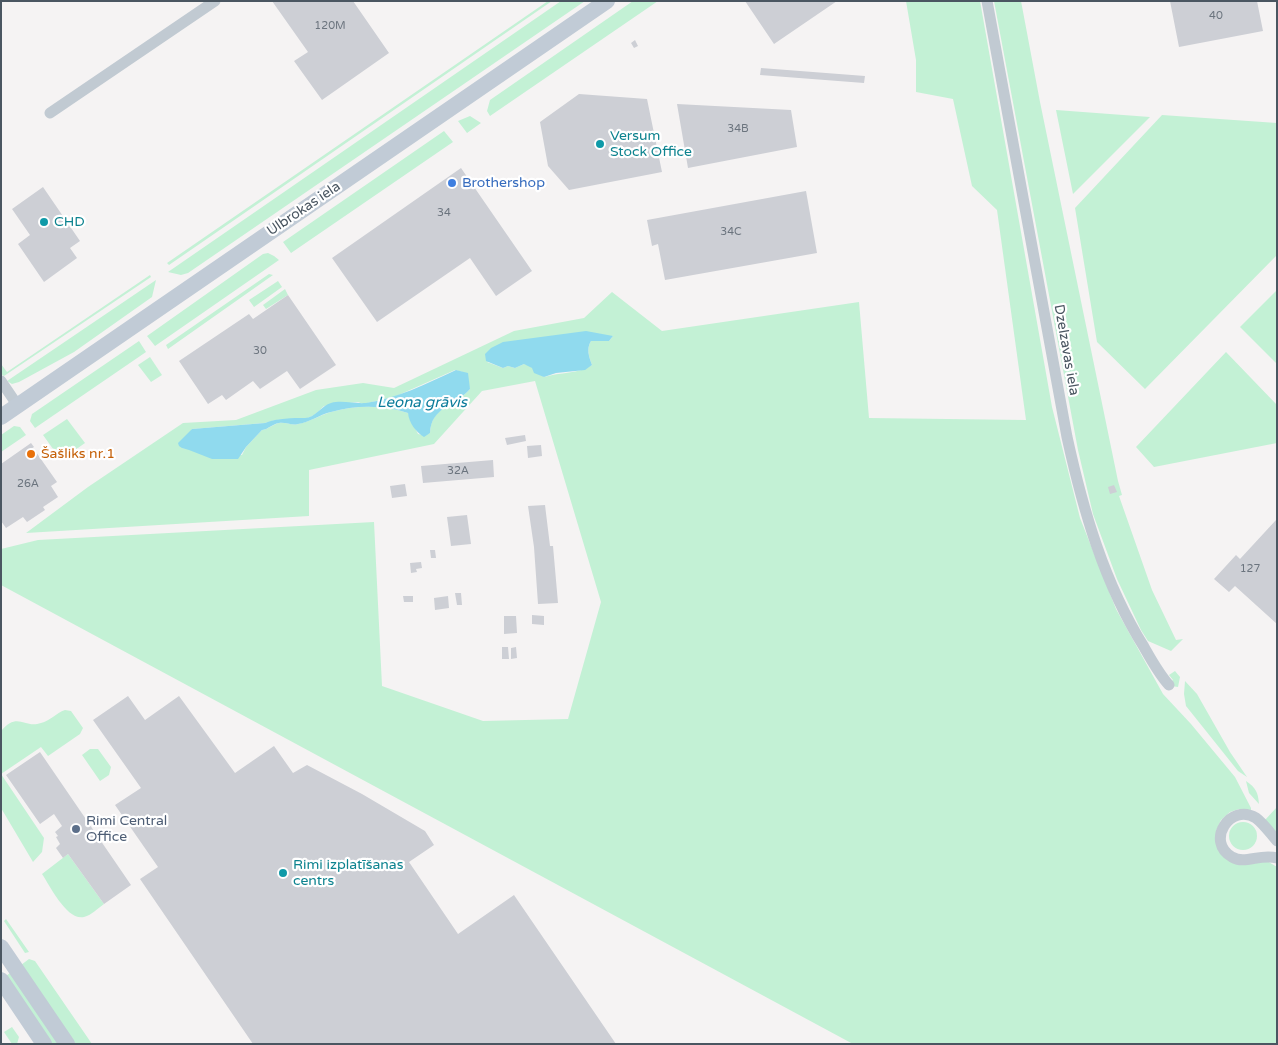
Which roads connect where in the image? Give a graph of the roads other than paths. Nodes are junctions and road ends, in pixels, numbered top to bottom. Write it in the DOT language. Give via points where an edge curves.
graph roads {
  1 [pos="215,1"];
  2 [pos="607,1"];
  3 [pos="987,1"];
  4 [pos="50,113"];
  5 [pos="1,381"];
  6 [pos="18,406"];
  7 [pos="1,417"];
  8 [pos="1169,685"];
  9 [pos="1277,841"];
  10 [pos="1277,858"];
  11 [pos="1,947"];
  12 [pos="1,980"];
  13 [pos="44,1044"];
  14 [pos="67,1044"];
  1 -- 4 [label="street"];
  2 -- 6 [label="main road, Ulbrokas iela"];
  3 -- 8 [label="street, Dzelzavas iela" via="1078,487 1116,594 1133,630"];
  5 -- 6 [label="street"];
  6 -- 7 [label="main road, Ulbrokas iela"];
  9 -- 10 [label="street" via="1261,822 1247,814 1231,817 1221,829 1221,845 1225,852 1238,860 1266,856"];
  11 -- 14 [label="main road"];
  12 -- 13 [label="main road"];
}
